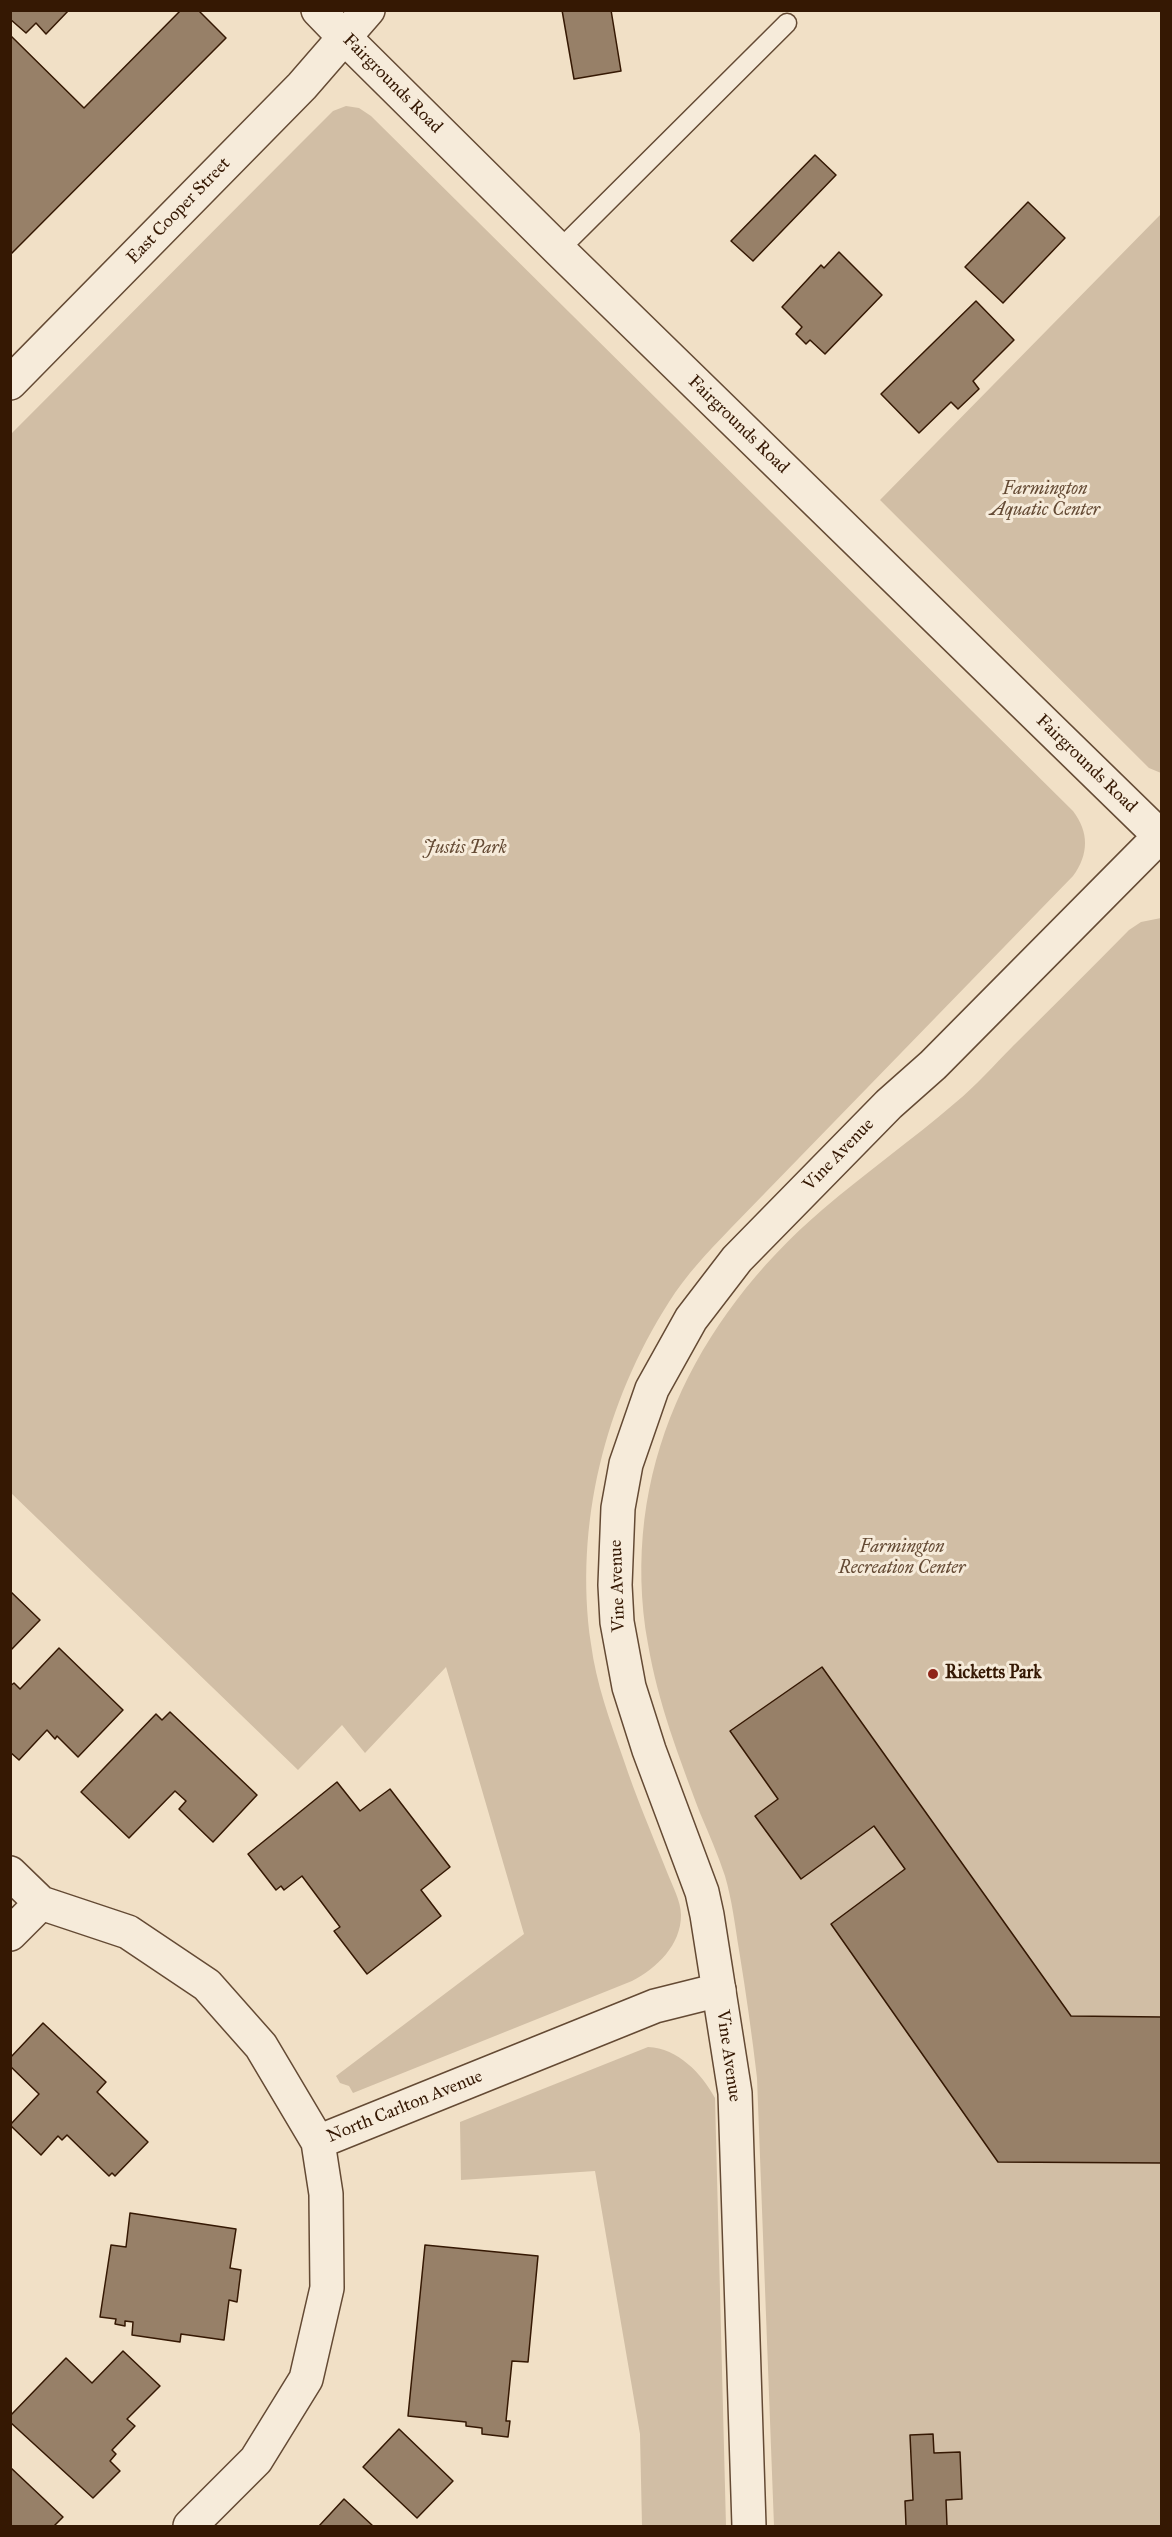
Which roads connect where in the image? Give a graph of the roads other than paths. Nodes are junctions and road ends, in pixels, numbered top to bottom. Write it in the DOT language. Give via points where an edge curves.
graph roads {
  1 [pos="318,10"];
  2 [pos="368,10"];
  3 [pos="787,23"];
  4 [pos="345,38"];
  5 [pos="559,250"];
  6 [pos="10,383"];
  7 [pos="1160,836"];
  8 [pos="10,1873"];
  9 [pos="41,1903"];
  10 [pos="10,1935"];
  11 [pos="719,1989"];
  12 [pos="318,2142"];
  13 [pos="190,2526"];
  14 [pos="749,2526"];
  1 -- 4 [label="street, Fairgrounds Road"];
  2 -- 4 [label="street, East Cooper Street"];
  3 -- 5 [label="lane"];
  4 -- 5 [label="street, Fairgrounds Road"];
  4 -- 6 [label="street, East Cooper Street"];
  5 -- 7 [label="street, Fairgrounds Road"];
  7 -- 11 [label="street, Vine Avenue" via="737,1259 690,1319 652,1389 626,1464 618,1508 617,1623 629,1687 702,1892"];
  8 -- 9 [label="street, North Carlton Avenue"];
  9 -- 10 [label="street"];
  9 -- 12 [label="street, North Carlton Avenue" via="128,1932 207,1985 261,2046"];
  11 -- 12 [label="street, North Carlton Avenue" via="655,2006"];
  11 -- 14 [label="street, Vine Avenue" via="735,2093"];
  12 -- 13 [label="street" via="326,2194 327,2288 306,2379 256,2460"];
}
